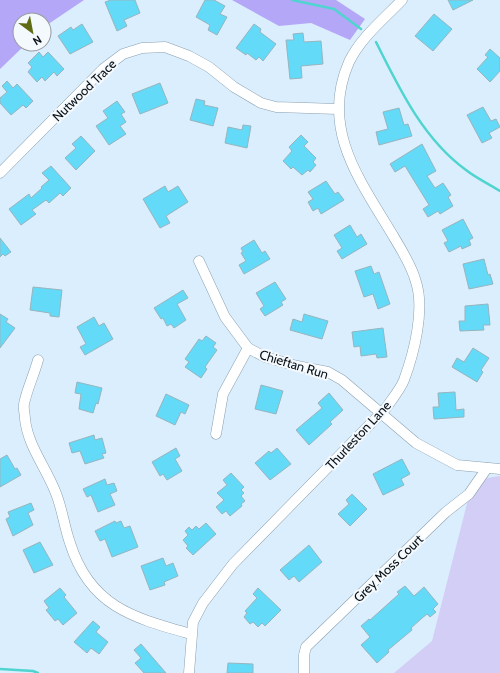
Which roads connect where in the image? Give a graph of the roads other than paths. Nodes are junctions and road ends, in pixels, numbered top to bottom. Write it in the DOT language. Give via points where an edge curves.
graph roads {
  1 [pos="402,0"];
  2 [pos="338,108"];
  3 [pos="0,173"];
  4 [pos="199,261"];
  5 [pos="248,348"];
  6 [pos="38,360"];
  7 [pos="381,414"];
  8 [pos="216,434"];
  9 [pos="487,468"];
  10 [pos="500,469"];
  11 [pos="191,634"];
  12 [pos="189,673"];
  13 [pos="304,673"];
  1 -- 2 [label="street, Thurleston Lane" via="364,40 350,62"];
  2 -- 3 [label="street, Nutwood Trace" via="276,107 261,103 234,87 209,66 189,56 165,47 142,48 123,54 103,69"];
  2 -- 7 [label="street, Thurleston Lane" via="344,147 351,164 417,282 416,342 403,381"];
  4 -- 5 [label="street, Chieftan Run" via="225,317"];
  5 -- 7 [label="street, Chieftan Run" via="265,357 328,372 342,380"];
  5 -- 8 [label="street" via="223,394"];
  6 -- 11 [label="street" via="24,405 26,430 55,491 76,560 95,588 119,609 134,617"];
  7 -- 9 [label="street, Chieftan Run" via="416,443 457,465"];
  7 -- 11 [label="street, Thurleston Lane" via="233,564 203,603 193,622"];
  9 -- 10 [label="street, Chieftan Run"];
  9 -- 13 [label="street, Grey Moss Court" via="469,494 446,512 306,648"];
  11 -- 12 [label="street, Thurleston Lane"];
}
